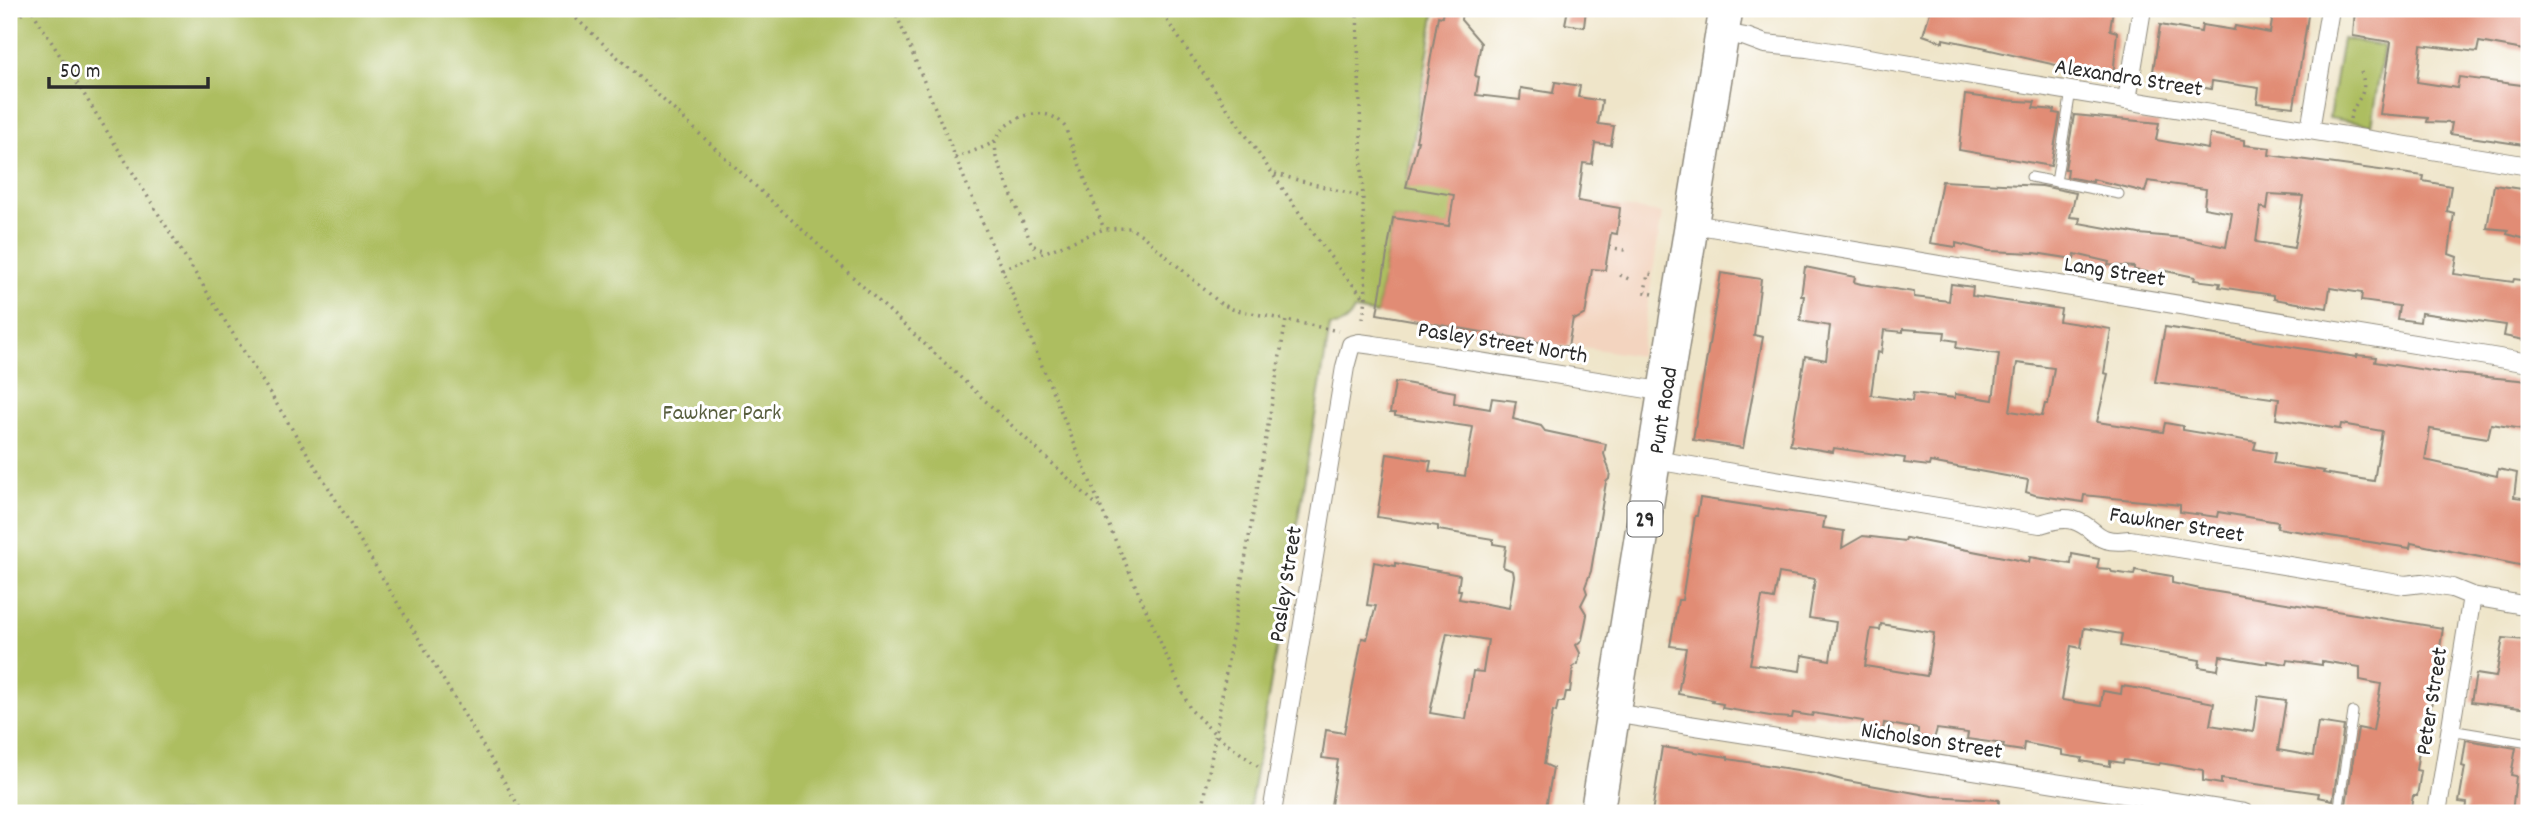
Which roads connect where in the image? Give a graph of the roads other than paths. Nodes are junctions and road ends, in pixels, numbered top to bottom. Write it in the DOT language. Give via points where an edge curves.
graph roads {
  1 [pos="2142,9"];
  2 [pos="2330,9"];
  3 [pos="1725,21"];
  4 [pos="2071,91"];
  5 [pos="2127,100"];
  6 [pos="2310,130"];
  7 [pos="2529,166"];
  8 [pos="2031,177"];
  9 [pos="2056,182"];
  10 [pos="2119,194"];
  11 [pos="1693,224"];
  12 [pos="1346,362"];
  13 [pos="2529,363"];
  14 [pos="1666,392"];
  15 [pos="1655,460"];
  16 [pos="2472,596"];
  17 [pos="2529,606"];
  18 [pos="2353,712"];
  19 [pos="1613,713"];
  20 [pos="2450,730"];
  21 [pos="2529,743"];
  22 [pos="1272,813"];
  23 [pos="1597,813"];
  24 [pos="2244,813"];
  25 [pos="2338,813"];
  26 [pos="2437,813"];
  1 -- 5 [label="street"];
  2 -- 6 [label="street"];
  3 -- 4 [label="street, Alexandra Street" via="1765,44"];
  3 -- 11 [label="highway, Punt Road / 29"];
  4 -- 5 [label="street, Alexandra Street"];
  4 -- 9 [label="lane"];
  5 -- 6 [label="street, Alexandra Street"];
  6 -- 7 [label="street, Alexandra Street"];
  8 -- 9 [label="lane"];
  9 -- 10 [label="lane"];
  11 -- 13 [label="street, Lang Street"];
  11 -- 14 [label="highway, Punt Road / 29"];
  12 -- 14 [label="street, Pasley Street North" via="1351,345 1363,344"];
  12 -- 22 [label="street, Pasley Street"];
  14 -- 15 [label="highway, Punt Road / 29"];
  15 -- 16 [label="street, Fawkner Street" via="2040,524 2064,519 2076,521 2102,540 2130,540 2405,585 2422,583"];
  15 -- 19 [label="highway, Punt Road / 29"];
  16 -- 17 [label="street, Fawkner Street"];
  16 -- 20 [label="street, Peter Street"];
  18 -- 25 [label="lane"];
  19 -- 23 [label="highway, Punt Road / 29"];
  19 -- 24 [label="street, Nicholson Street"];
  20 -- 21 [label="lane"];
  20 -- 26 [label="street, Peter Street"];
}
